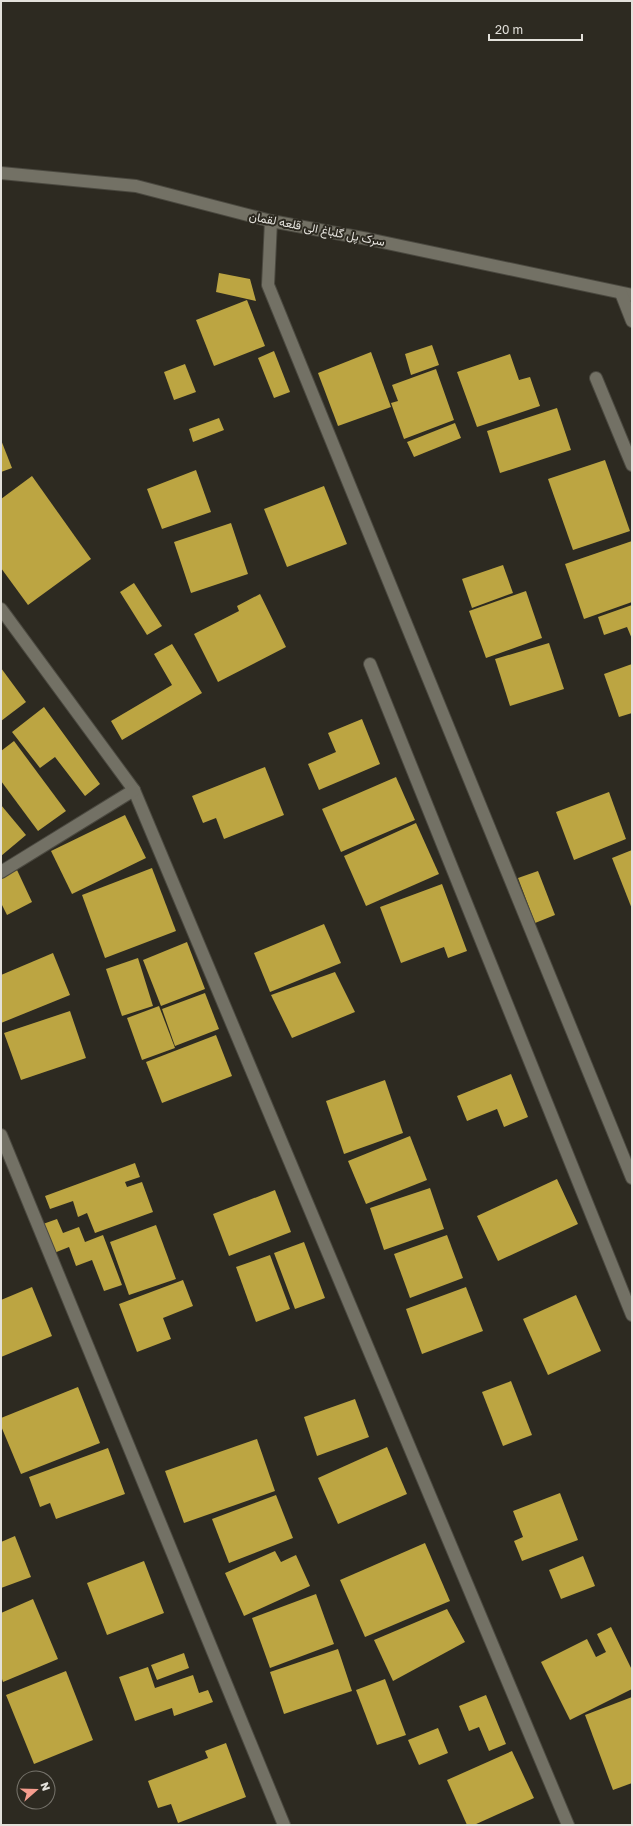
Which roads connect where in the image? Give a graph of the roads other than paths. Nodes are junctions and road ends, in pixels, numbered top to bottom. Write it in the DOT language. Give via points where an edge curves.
graph roads {
  1 [pos="1,173"];
  2 [pos="271,221"];
  3 [pos="626,294"];
  4 [pos="632,321"];
  5 [pos="596,378"];
  6 [pos="632,465"];
  7 [pos="1,609"];
  8 [pos="370,664"];
  9 [pos="134,790"];
  10 [pos="1,872"];
  11 [pos="1,1135"];
  12 [pos="5,1158"];
  13 [pos="632,1178"];
  14 [pos="632,1315"];
  15 [pos="284,1825"];
  16 [pos="568,1825"];
  1 -- 2 [label="street, سرک پل گلباغ الی قلعه لقمان" via="136,186"];
  2 -- 3 [label="street, سرک پل گلباغ الی قلعه لقمان"];
  2 -- 13 [label="street" via="268,285"];
  3 -- 4 [label="street"];
  5 -- 6 [label="street"];
  7 -- 9 [label="street"];
  8 -- 14 [label="street"];
  9 -- 10 [label="street"];
  9 -- 16 [label="street"];
  11 -- 12 [label="street"];
  12 -- 15 [label="street"];
}
